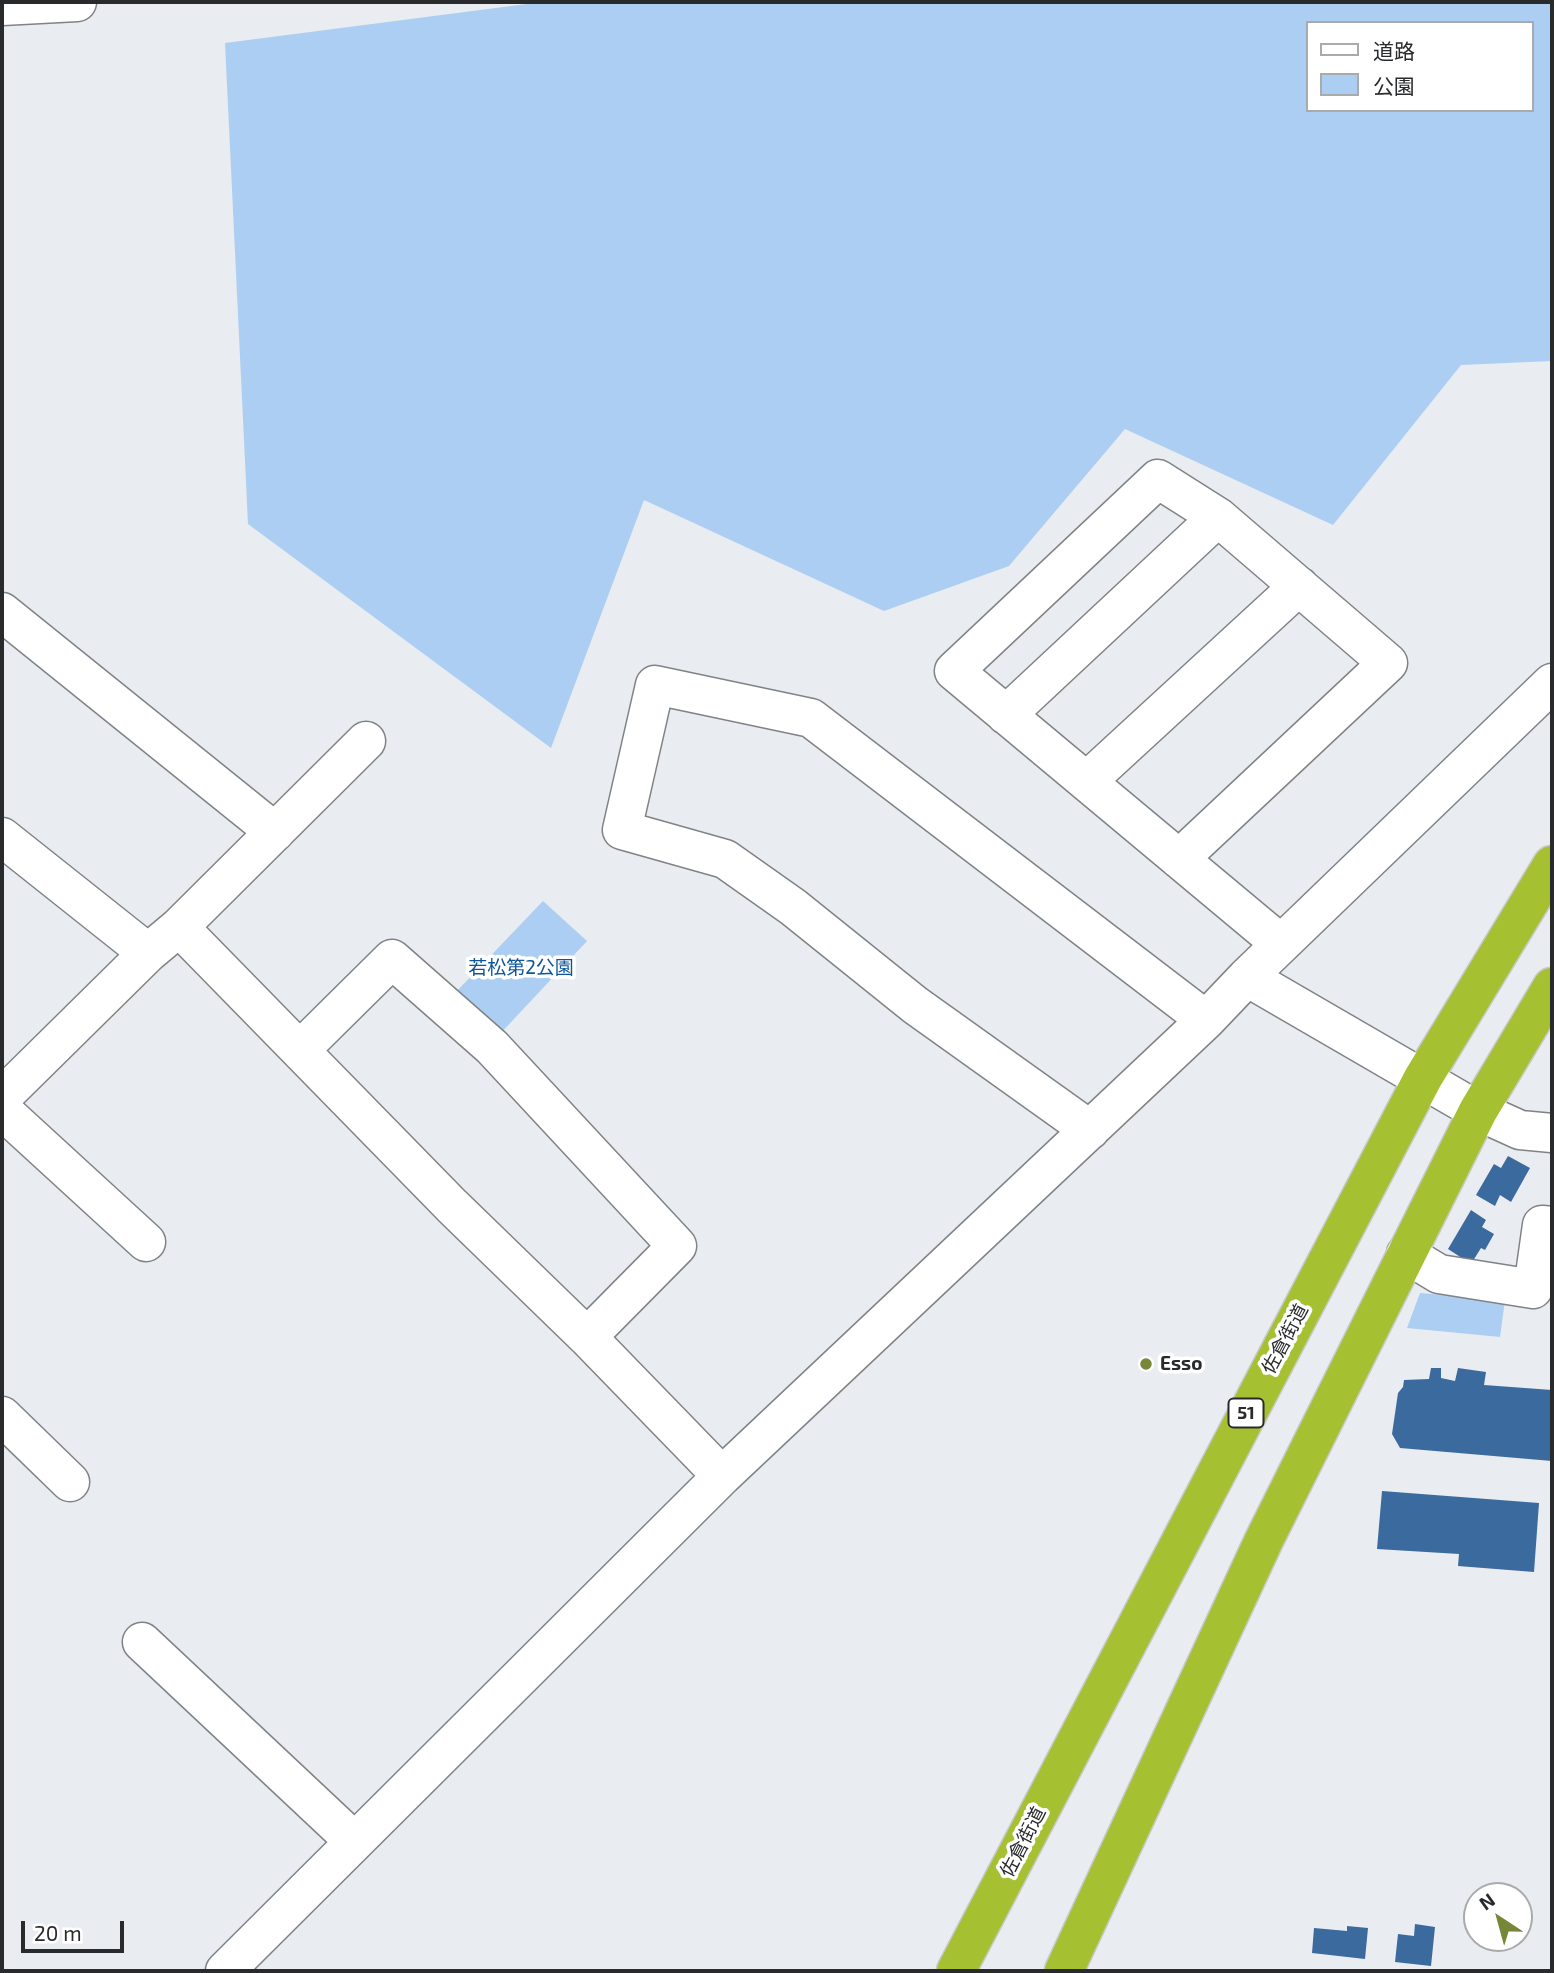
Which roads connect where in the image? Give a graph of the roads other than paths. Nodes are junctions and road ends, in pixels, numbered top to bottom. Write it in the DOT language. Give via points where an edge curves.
graph roads {
  1 [pos="77,2"];
  2 [pos="2,6"];
  3 [pos="1218,517"];
  4 [pos="1299,586"];
  5 [pos="2,612"];
  6 [pos="1552,683"];
  7 [pos="1006,715"];
  8 [pos="366,741"];
  9 [pos="1087,781"];
  10 [pos="275,831"];
  11 [pos="2,837"];
  12 [pos="1180,859"];
  13 [pos="1552,865"];
  14 [pos="179,927"];
  15 [pos="1281,944"];
  16 [pos="148,953"];
  17 [pos="1247,977"];
  18 [pos="1552,987"];
  19 [pos="1206,1020"];
  20 [pos="301,1049"];
  21 [pos="1423,1078"];
  22 [pos="2,1097"];
  23 [pos="2,1110"];
  24 [pos="1478,1111"];
  25 [pos="1090,1130"];
  26 [pos="1552,1133"];
  27 [pos="1552,1226"];
  28 [pos="146,1242"];
  29 [pos="1406,1254"];
  30 [pos="587,1337"];
  31 [pos="2,1416"];
  32 [pos="723,1476"];
  33 [pos="70,1482"];
  34 [pos="142,1642"];
  35 [pos="354,1841"];
  36 [pos="225,1971"];
  37 [pos="956,1971"];
  38 [pos="1064,1971"];
  1 -- 2 [label="street"];
  3 -- 4 [label="street"];
  3 -- 7 [label="street"];
  3 -- 7 [label="street" via="1158,480 954,671"];
  4 -- 9 [label="street"];
  4 -- 12 [label="street" via="1388,663"];
  5 -- 10 [label="street"];
  6 -- 15 [label="street"];
  7 -- 9 [label="street"];
  8 -- 10 [label="street"];
  9 -- 12 [label="street"];
  10 -- 14 [label="street"];
  11 -- 16 [label="street"];
  12 -- 15 [label="street"];
  13 -- 21 [label="highway, 佐倉街道 / 51"];
  14 -- 16 [label="street"];
  14 -- 20 [label="street"];
  15 -- 17 [label="street"];
  16 -- 22 [label="street"];
  17 -- 19 [label="street"];
  17 -- 21 [label="street"];
  18 -- 24 [label="highway"];
  19 -- 25 [label="street"];
  19 -- 25 [label="street" via="811,718 655,685 622,830 725,859"];
  20 -- 30 [label="street"];
  20 -- 30 [label="street" via="393,960 492,1047 677,1246"];
  21 -- 24 [label="street"];
  21 -- 37 [label="highway, 佐倉街道 / 51"];
  23 -- 28 [label="street"];
  24 -- 26 [label="street" via="1520,1130"];
  24 -- 29 [label="highway"];
  25 -- 32 [label="street"];
  27 -- 29 [label="street" via="1542,1225 1533,1289 1440,1274"];
  29 -- 38 [label="highway" via="1264,1540"];
  30 -- 32 [label="street"];
  31 -- 33 [label="street"];
  32 -- 35 [label="street"];
  34 -- 35 [label="street"];
  35 -- 36 [label="street"];
}
